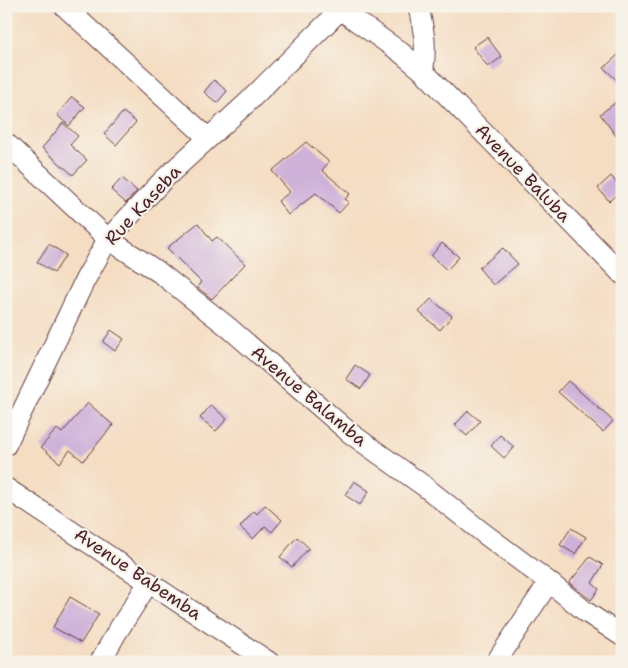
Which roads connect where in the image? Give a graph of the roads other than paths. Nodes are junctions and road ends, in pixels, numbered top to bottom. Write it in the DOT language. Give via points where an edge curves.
graph roads {
  1 [pos="64,6"];
  2 [pos="418,6"];
  3 [pos="338,8"];
  4 [pos="423,71"];
  5 [pos="208,138"];
  6 [pos="6,144"];
  7 [pos="108,239"];
  8 [pos="622,274"];
  9 [pos="6,445"];
  10 [pos="6,488"];
  11 [pos="149,582"];
  12 [pos="549,582"];
  13 [pos="622,636"];
  14 [pos="100,662"];
  15 [pos="269,662"];
  16 [pos="496,662"];
  1 -- 5 [label="street"];
  2 -- 4 [label="street" via="426,52"];
  3 -- 4 [label="street, Avenue Baluba"];
  3 -- 5 [label="street, Rue Kaseba" via="249,101"];
  4 -- 8 [label="street, Avenue Baluba"];
  5 -- 7 [label="street, Rue Kaseba"];
  6 -- 7 [label="street, Avenue Balamba"];
  7 -- 9 [label="street, Rue Kaseba"];
  7 -- 12 [label="street, Avenue Balamba" via="160,273 350,433"];
  10 -- 11 [label="street, Avenue Babemba"];
  11 -- 14 [label="street"];
  11 -- 15 [label="street, Avenue Babemba"];
  12 -- 13 [label="street, Avenue Balamba"];
  12 -- 16 [label="street"];
}
